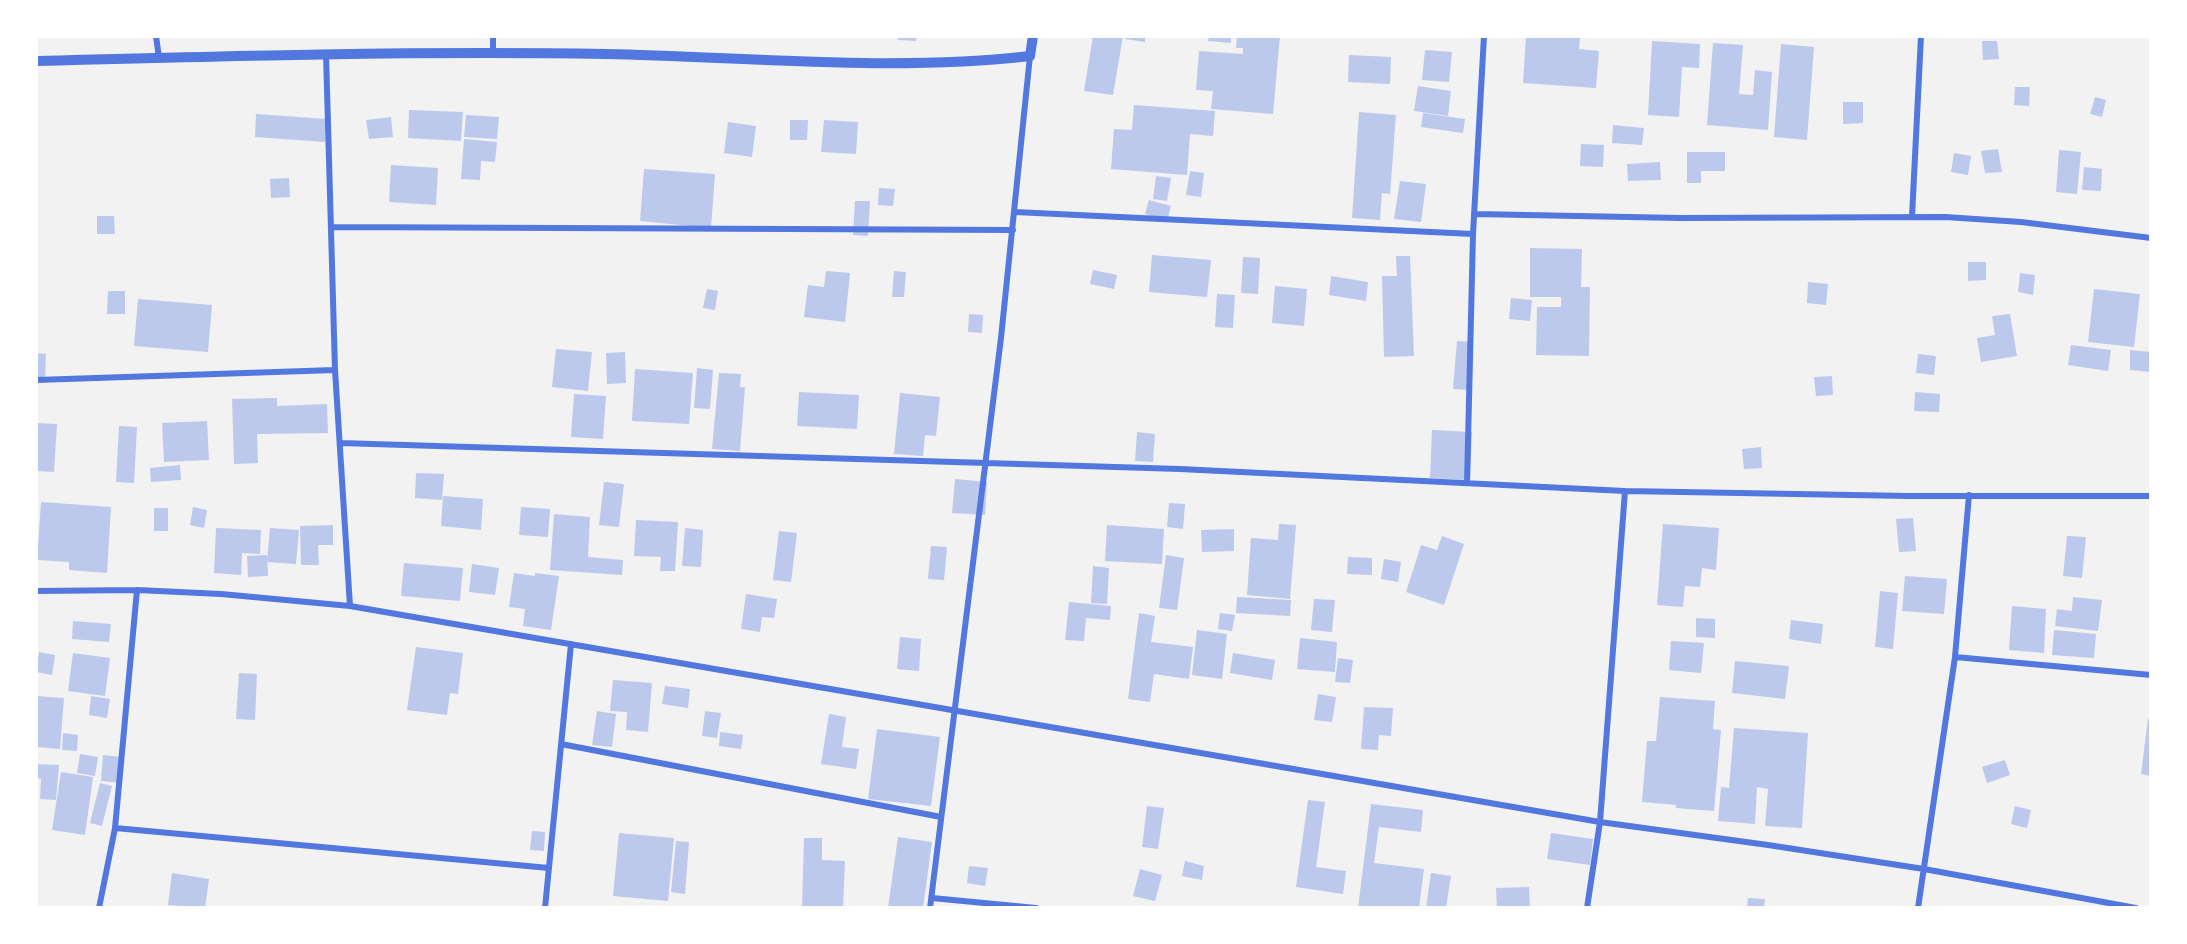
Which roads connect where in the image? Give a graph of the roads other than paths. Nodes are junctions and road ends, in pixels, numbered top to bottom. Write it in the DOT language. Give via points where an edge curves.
graph roads {
  1 [pos="156,36"];
  2 [pos="492,36"];
  3 [pos="1033,36"];
  4 [pos="1484,36"];
  5 [pos="1921,36"];
  6 [pos="493,53"];
  7 [pos="326,54"];
  8 [pos="1030,56"];
  9 [pos="159,58"];
  10 [pos="36,62"];
  11 [pos="1015,212"];
  12 [pos="1474,214"];
  13 [pos="1912,217"];
  14 [pos="332,227"];
  15 [pos="1013,230"];
  16 [pos="1473,234"];
  17 [pos="2151,238"];
  18 [pos="335,370"];
  19 [pos="36,380"];
  20 [pos="340,443"];
  21 [pos="986,462"];
  22 [pos="1467,483"];
  23 [pos="1625,491"];
  24 [pos="1970,495"];
  25 [pos="2151,496"];
  26 [pos="137,590"];
  27 [pos="36,591"];
  28 [pos="350,606"];
  29 [pos="571,644"];
  30 [pos="1955,657"];
  31 [pos="2151,675"];
  32 [pos="956,710"];
  33 [pos="561,744"];
  34 [pos="941,817"];
  35 [pos="1600,822"];
  36 [pos="115,828"];
  37 [pos="549,868"];
  38 [pos="1924,870"];
  39 [pos="932,898"];
  40 [pos="99,908"];
  41 [pos="545,908"];
  42 [pos="930,908"];
  43 [pos="1036,908"];
  44 [pos="1587,908"];
  45 [pos="1918,908"];
  46 [pos="2136,908"];
  1 -- 9 [label="street"];
  2 -- 6 [label="street"];
  3 -- 8 [label="street"];
  4 -- 12 [label="street"];
  5 -- 13 [label="street"];
  6 -- 7 [label="street"];
  6 -- 8 [label="street" via="922,63"];
  7 -- 9 [label="street"];
  7 -- 14 [label="street"];
  8 -- 11 [label="street"];
  9 -- 10 [label="street"];
  11 -- 15 [label="street"];
  11 -- 16 [label="street"];
  12 -- 13 [label="street"];
  12 -- 16 [label="street"];
  13 -- 17 [label="street" via="2021,222"];
  14 -- 15 [label="street"];
  14 -- 18 [label="street"];
  15 -- 21 [label="street"];
  16 -- 22 [label="street"];
  18 -- 19 [label="street"];
  18 -- 20 [label="street"];
  20 -- 21 [label="street"];
  20 -- 28 [label="street"];
  21 -- 22 [label="street"];
  21 -- 32 [label="street"];
  22 -- 23 [label="street"];
  23 -- 24 [label="street"];
  23 -- 35 [label="street"];
  24 -- 25 [label="street"];
  24 -- 30 [label="street"];
  26 -- 27 [label="street"];
  26 -- 28 [label="street"];
  26 -- 36 [label="street"];
  28 -- 29 [label="street"];
  29 -- 32 [label="street"];
  29 -- 33 [label="street"];
  30 -- 31 [label="street"];
  30 -- 38 [label="street"];
  32 -- 34 [label="street"];
  32 -- 35 [label="street"];
  33 -- 34 [label="street"];
  33 -- 37 [label="street"];
  34 -- 39 [label="street"];
  35 -- 38 [label="street"];
  35 -- 44 [label="street"];
  36 -- 37 [label="street"];
  36 -- 40 [label="street"];
  37 -- 41 [label="street"];
  38 -- 45 [label="street"];
  38 -- 46 [label="street"];
  39 -- 42 [label="street"];
  39 -- 43 [label="street"];
}
